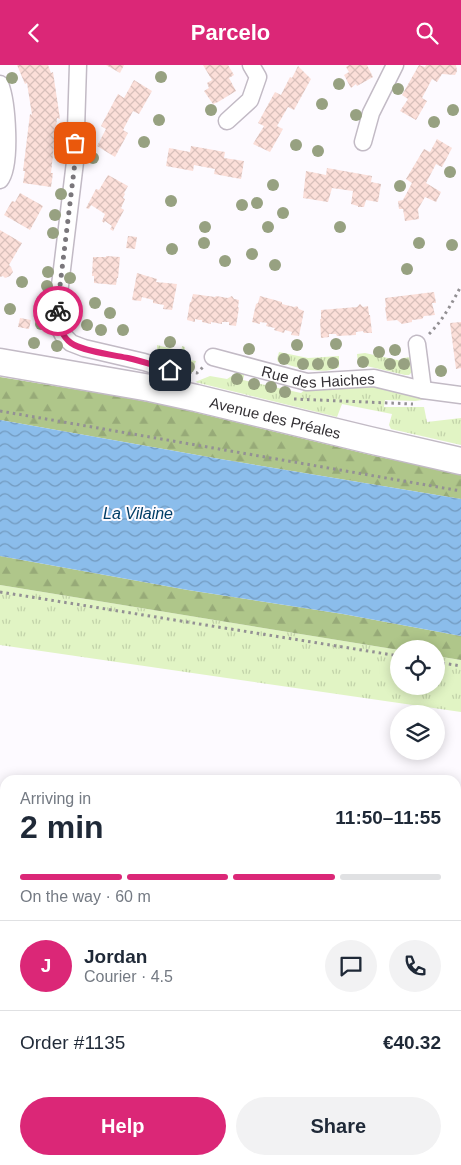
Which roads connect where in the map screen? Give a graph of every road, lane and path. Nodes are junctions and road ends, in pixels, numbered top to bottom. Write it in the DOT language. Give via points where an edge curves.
graph roads {
  1 [pos="78,65"];
  2 [pos="252,65"];
  3 [pos="395,65"];
  4 [pos="0,84"];
  5 [pos="227,121"];
  6 [pos="363,142"];
  7 [pos="0,180"];
  8 [pos="461,287"];
  9 [pos="417,344"];
  10 [pos="213,357"];
  11 [pos="0,362"];
  12 [pos="170,370"];
  13 [pos="423,390"];
  14 [pos="461,395"];
  15 [pos="0,411"];
  16 [pos="461,461"];
  17 [pos="461,491"];
  18 [pos="0,591"];
  19 [pos="390,655"];
  20 [pos="445,663"];
  21 [pos="461,666"];
  1 -- 12 [label="street" via="75,162 58,302 59,327 71,343"];
  2 -- 5 [label="street" via="258,77 250,100"];
  3 -- 6 [label="street" via="371,113"];
  4 -- 7 [label="street" via="4,93 8,148"];
  8 -- 9 [label="path" via="436,327"];
  9 -- 13 [label="street"];
  10 -- 12 [label="path" via="197,373"];
  10 -- 13 [label="street, Rue des Haiches" via="307,382 374,378"];
  11 -- 16 [label="main road, Avenue des Préales" via="150,388"];
  13 -- 14 [label="street, Rue des Haiches"];
  15 -- 17 [label="path"];
  18 -- 19 [label="path"];
  20 -- 21 [label="path"];
}
